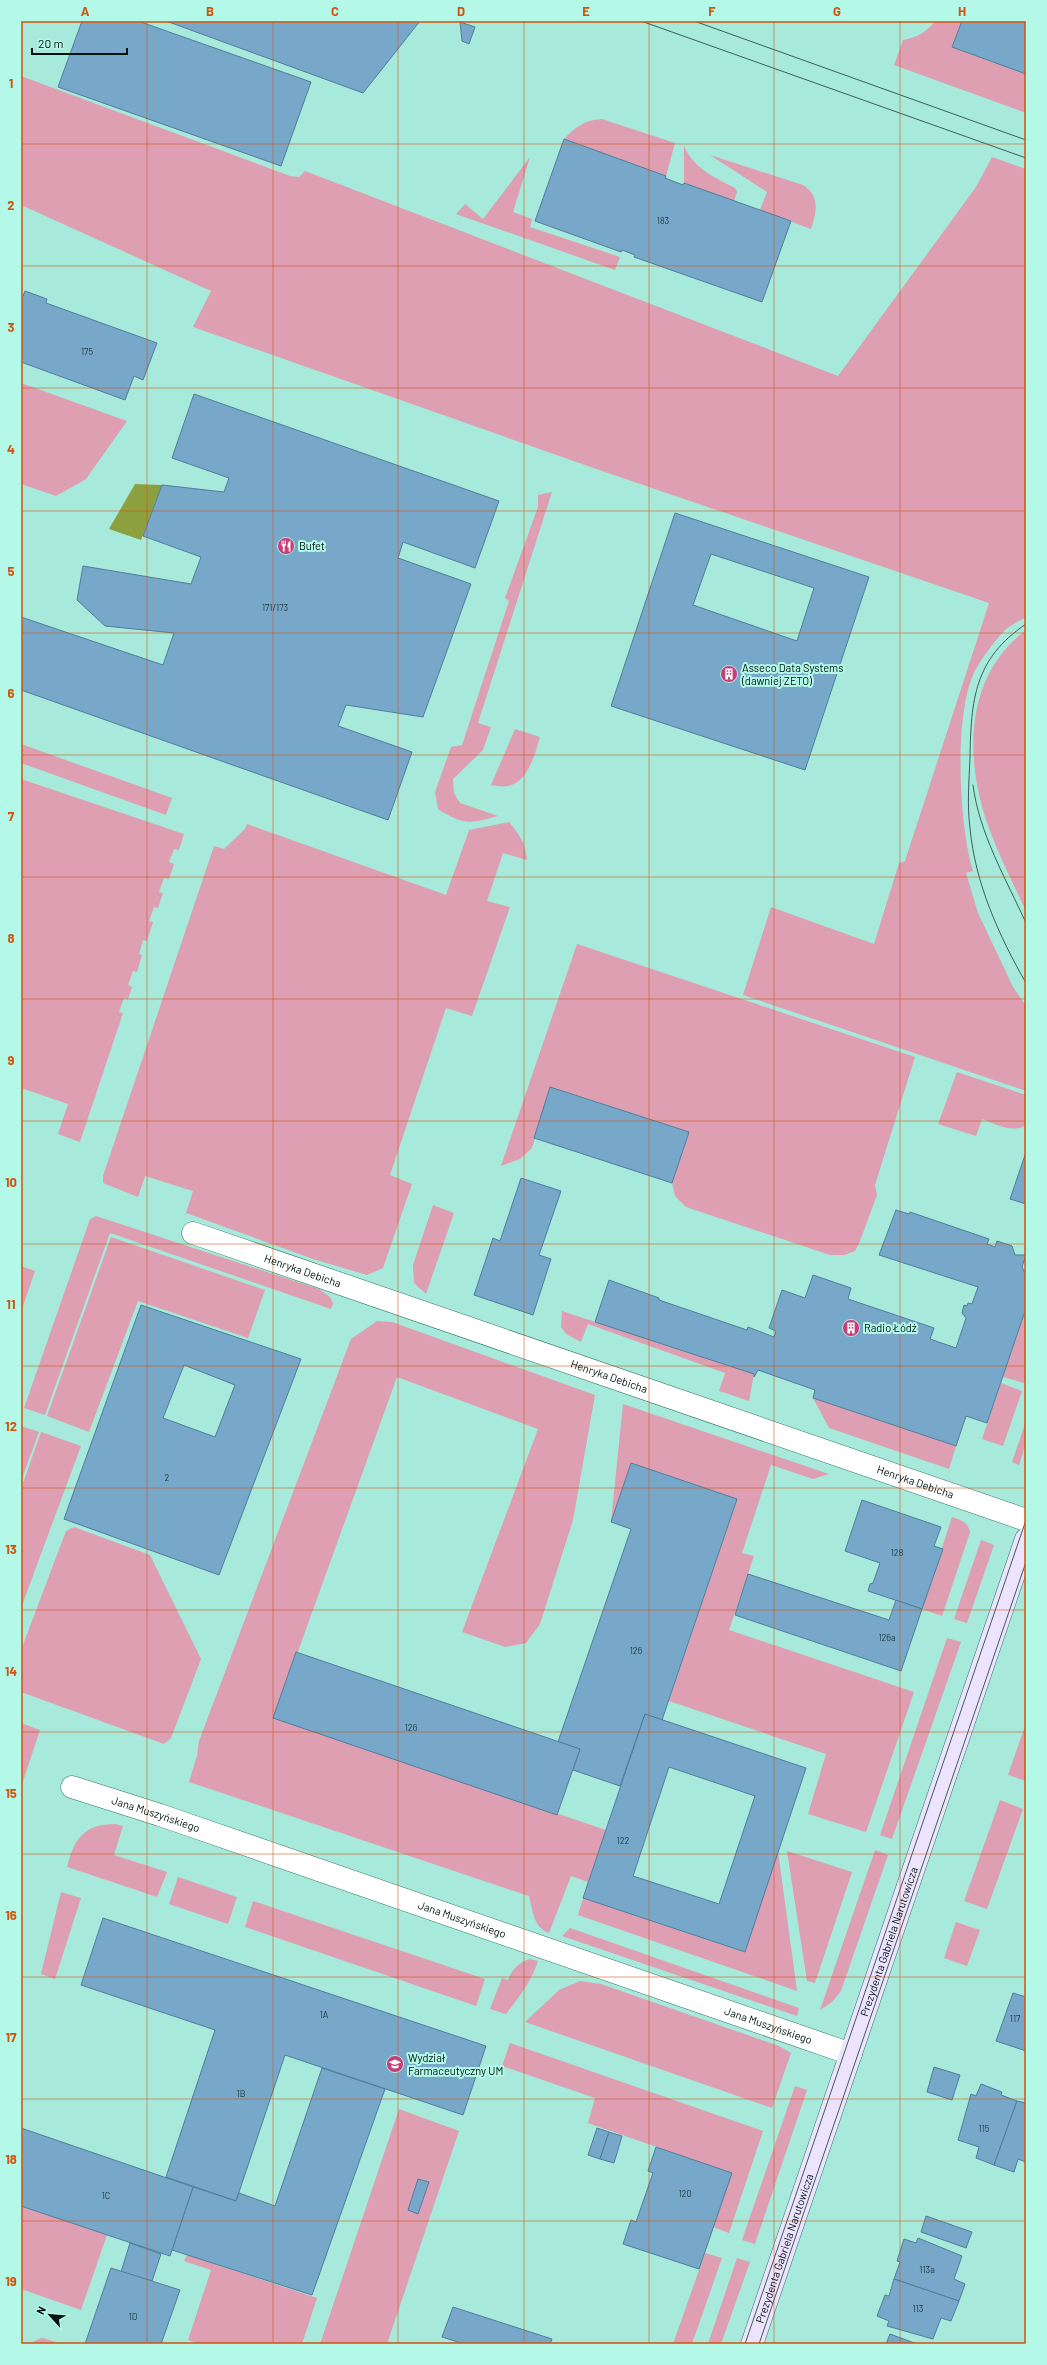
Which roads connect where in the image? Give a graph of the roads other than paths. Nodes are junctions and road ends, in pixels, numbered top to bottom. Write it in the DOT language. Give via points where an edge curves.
graph roads {
  1 [pos="193,1233"];
  2 [pos="1026,1520"];
  3 [pos="1026,1539"];
  4 [pos="72,1787"];
  5 [pos="851,2054"];
  6 [pos="752,2344"];
  1 -- 2 [label="street, Henryka Debicha"];
  3 -- 5 [label="street, Prezydenta Gabriela Narutowicza"];
  4 -- 5 [label="street, Jana Muszyńskiego"];
  5 -- 6 [label="street, Prezydenta Gabriela Narutowicza"];
}
